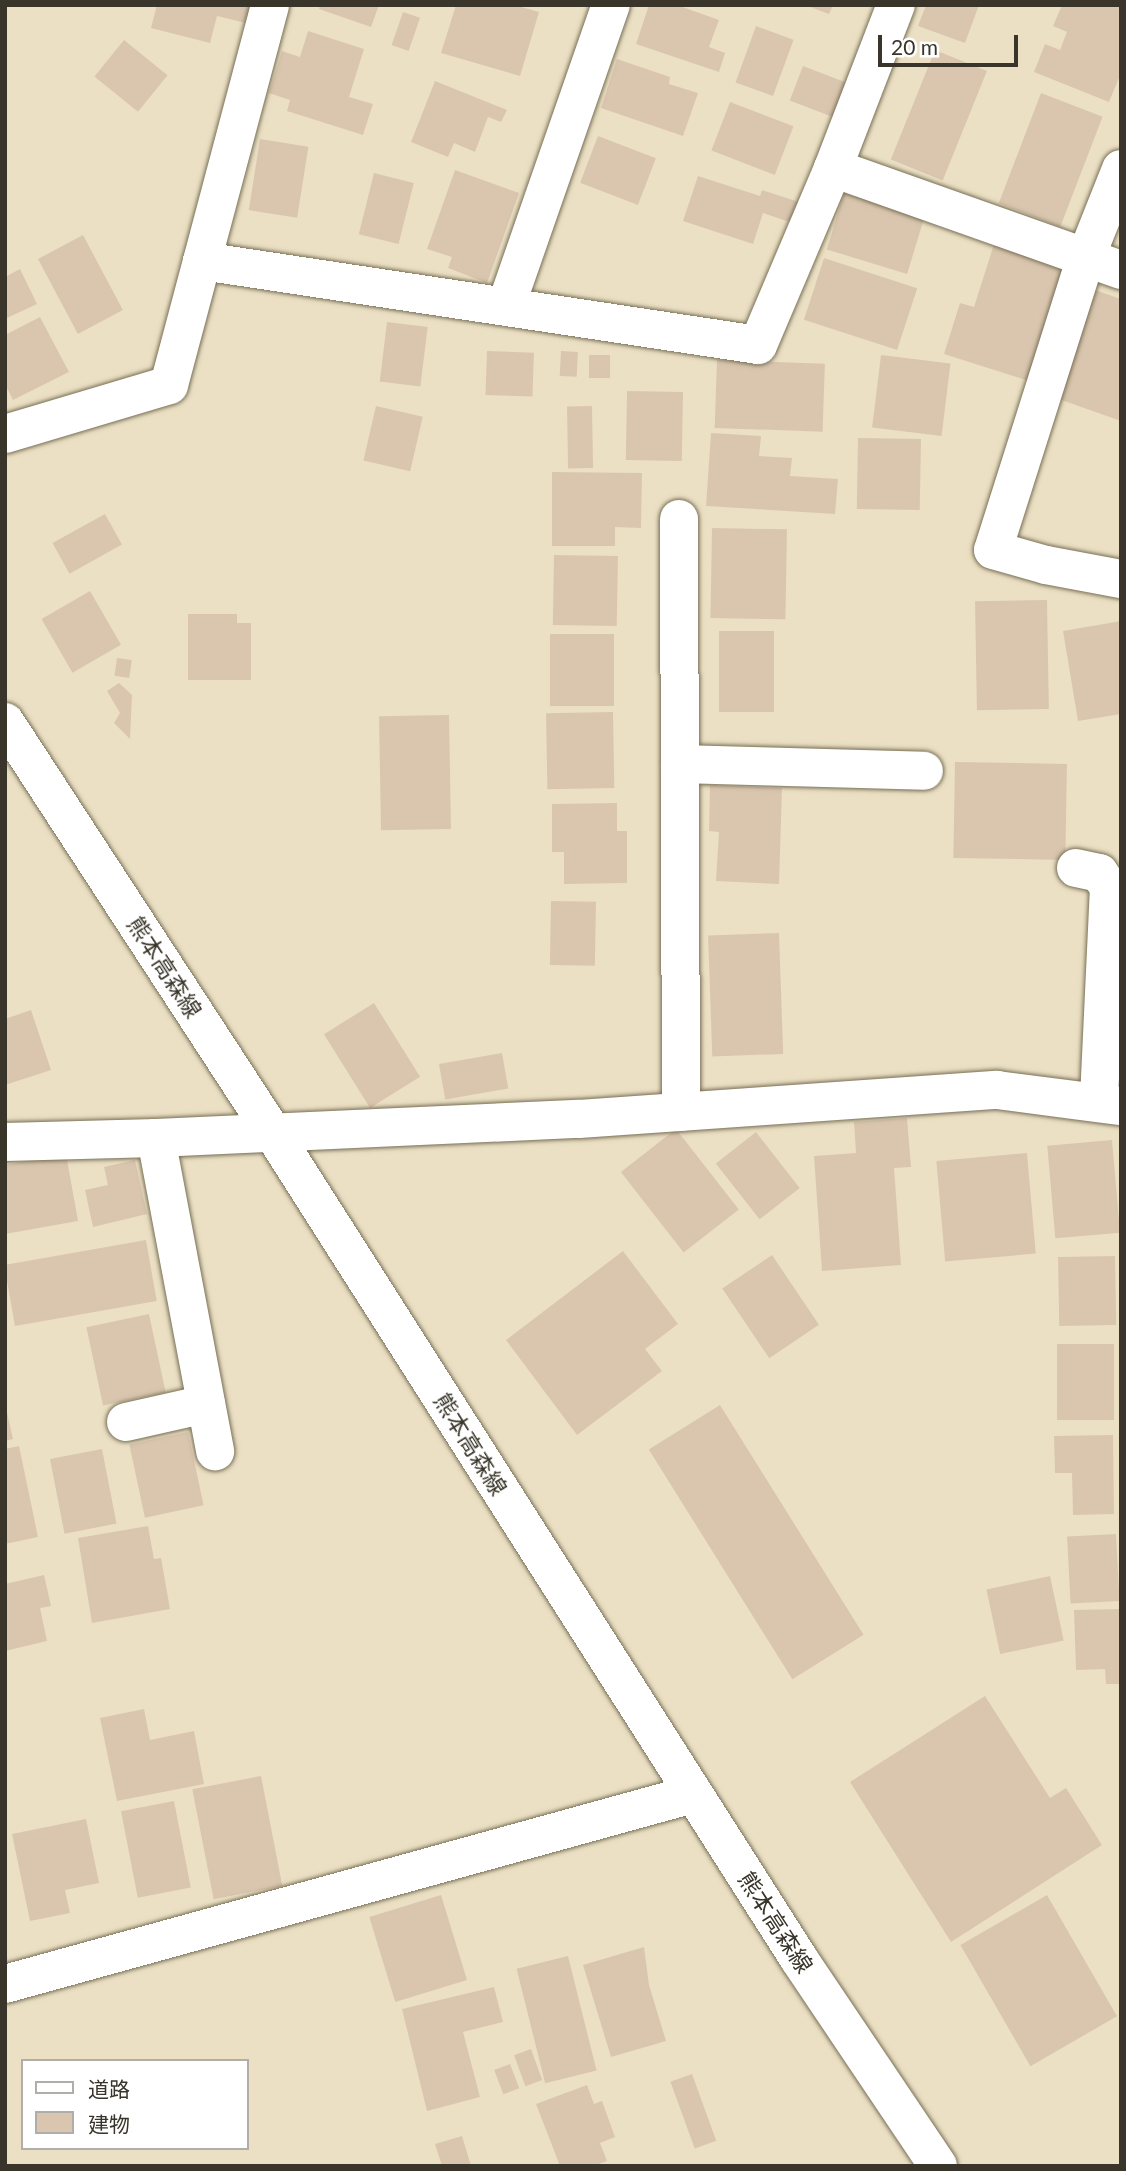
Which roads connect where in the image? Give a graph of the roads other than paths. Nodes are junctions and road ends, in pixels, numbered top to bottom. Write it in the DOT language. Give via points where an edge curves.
graph roads {
  1 [pos="270,5"];
  2 [pos="611,5"];
  3 [pos="896,5"];
  4 [pos="833,168"];
  5 [pos="1121,169"];
  6 [pos="202,261"];
  7 [pos="1103,263"];
  8 [pos="506,306"];
  9 [pos="5,434"];
  10 [pos="679,519"];
  11 [pos="1121,579"];
  12 [pos="5,722"];
  13 [pos="680,764"];
  14 [pos="924,771"];
  15 [pos="1076,868"];
  16 [pos="1110,1104"];
  17 [pos="681,1112"];
  18 [pos="273,1133"];
  19 [pos="156,1138"];
  20 [pos="5,1142"];
  21 [pos="206,1404"];
  22 [pos="126,1422"];
  23 [pos="215,1451"];
  24 [pos="693,1794"];
  25 [pos="5,1984"];
  26 [pos="938,2166"];
  1 -- 6 [label="street"];
  2 -- 8 [label="street"];
  3 -- 4 [label="street"];
  4 -- 7 [label="street"];
  4 -- 8 [label="street" via="758,345"];
  5 -- 7 [label="street"];
  6 -- 8 [label="street"];
  6 -- 9 [label="street" via="169,385"];
  7 -- 11 [label="street" via="993,551"];
  10 -- 13 [label="street"];
  12 -- 18 [label="street, 熊本高森線"];
  13 -- 14 [label="street"];
  13 -- 17 [label="street"];
  15 -- 16 [label="street" via="1099,873 1110,887"];
  16 -- 17 [label="street" via="997,1090"];
  17 -- 18 [label="street"];
  18 -- 19 [label="street"];
  18 -- 24 [label="street, 熊本高森線"];
  19 -- 20 [label="street"];
  19 -- 21 [label="street"];
  21 -- 22 [label="street"];
  21 -- 23 [label="street"];
  24 -- 25 [label="street"];
  24 -- 26 [label="street, 熊本高森線"];
}
